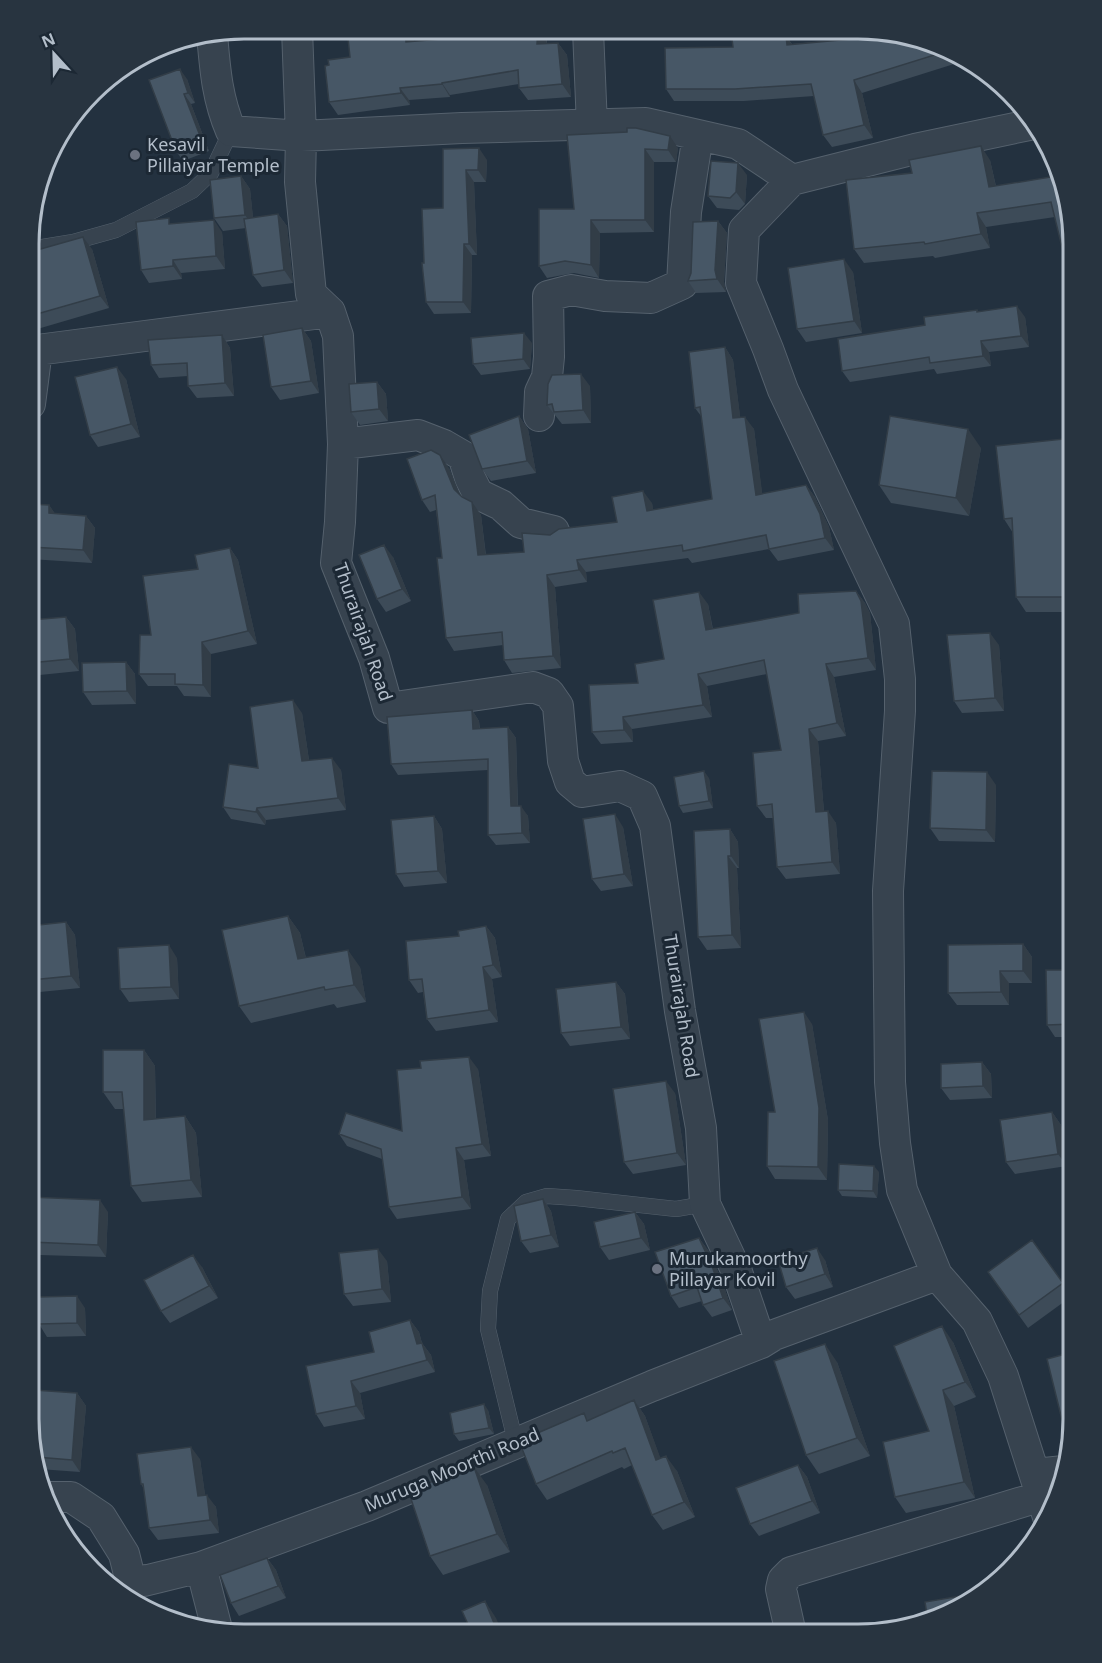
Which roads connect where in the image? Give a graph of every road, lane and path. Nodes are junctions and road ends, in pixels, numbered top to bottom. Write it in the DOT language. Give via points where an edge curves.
graph roads {
  1 [pos="297,39"];
  2 [pos="588,39"];
  3 [pos="213,42"];
  4 [pos="592,126"];
  5 [pos="1026,126"];
  6 [pos="231,131"];
  7 [pos="698,135"];
  8 [pos="301,136"];
  9 [pos="792,180"];
  10 [pos="39,248"];
  11 [pos="330,312"];
  12 [pos="39,350"];
  13 [pos="538,416"];
  14 [pos="343,444"];
  15 [pos="554,531"];
  16 [pos="705,1204"];
  17 [pos="937,1275"];
  18 [pos="761,1343"];
  19 [pos="516,1444"];
  20 [pos="1052,1484"];
  21 [pos="1042,1496"];
  22 [pos="55,1497"];
  23 [pos="201,1567"];
  24 [pos="129,1587"];
  25 [pos="215,1622"];
  26 [pos="789,1624"];
  1 -- 8 [label="street"];
  2 -- 4 [label="street"];
  3 -- 6 [label="street" via="221,109"];
  4 -- 7 [label="street" via="646,123"];
  4 -- 8 [label="street"];
  5 -- 9 [label="street"];
  6 -- 8 [label="street"];
  6 -- 10 [label="lane" via="211,173 192,191 116,230"];
  7 -- 9 [label="street" via="738,144"];
  7 -- 13 [label="street" via="686,212 682,284 651,298 571,290 548,296 549,357"];
  8 -- 11 [label="street" via="300,182 311,294"];
  9 -- 17 [label="street" via="744,230 741,284 783,390 894,624 900,711 888,891 890,1082 902,1190"];
  11 -- 12 [label="street"];
  11 -- 14 [label="street, Thurairajah Road" via="338,336"];
  14 -- 15 [label="street" via="418,435 444,445 463,456 478,494 501,505 521,523"];
  14 -- 16 [label="street, Thurairajah Road" via="336,563 374,658 388,708 533,687 549,693 558,706 563,761 570,782 582,792 620,786 642,796 655,826 680,1011 701,1128"];
  16 -- 18 [label="street" via="737,1272"];
  16 -- 19 [label="lane" via="676,1209 547,1196 526,1203 508,1219 490,1291 488,1329"];
  17 -- 18 [label="street, Muruga Moorthi Road"];
  17 -- 21 [label="street" via="977,1322 1003,1376"];
  18 -- 19 [label="street, Muruga Moorthi Road"];
  19 -- 23 [label="street, Muruga Moorthi Road" via="367,1506"];
  20 -- 21 [label="street"];
  21 -- 26 [label="street" via="791,1572 781,1589"];
  22 -- 24 [label="street" via="71,1497 101,1517 124,1554"];
  23 -- 24 [label="street, Muruga Moorthi Road"];
  23 -- 25 [label="street"];
}
